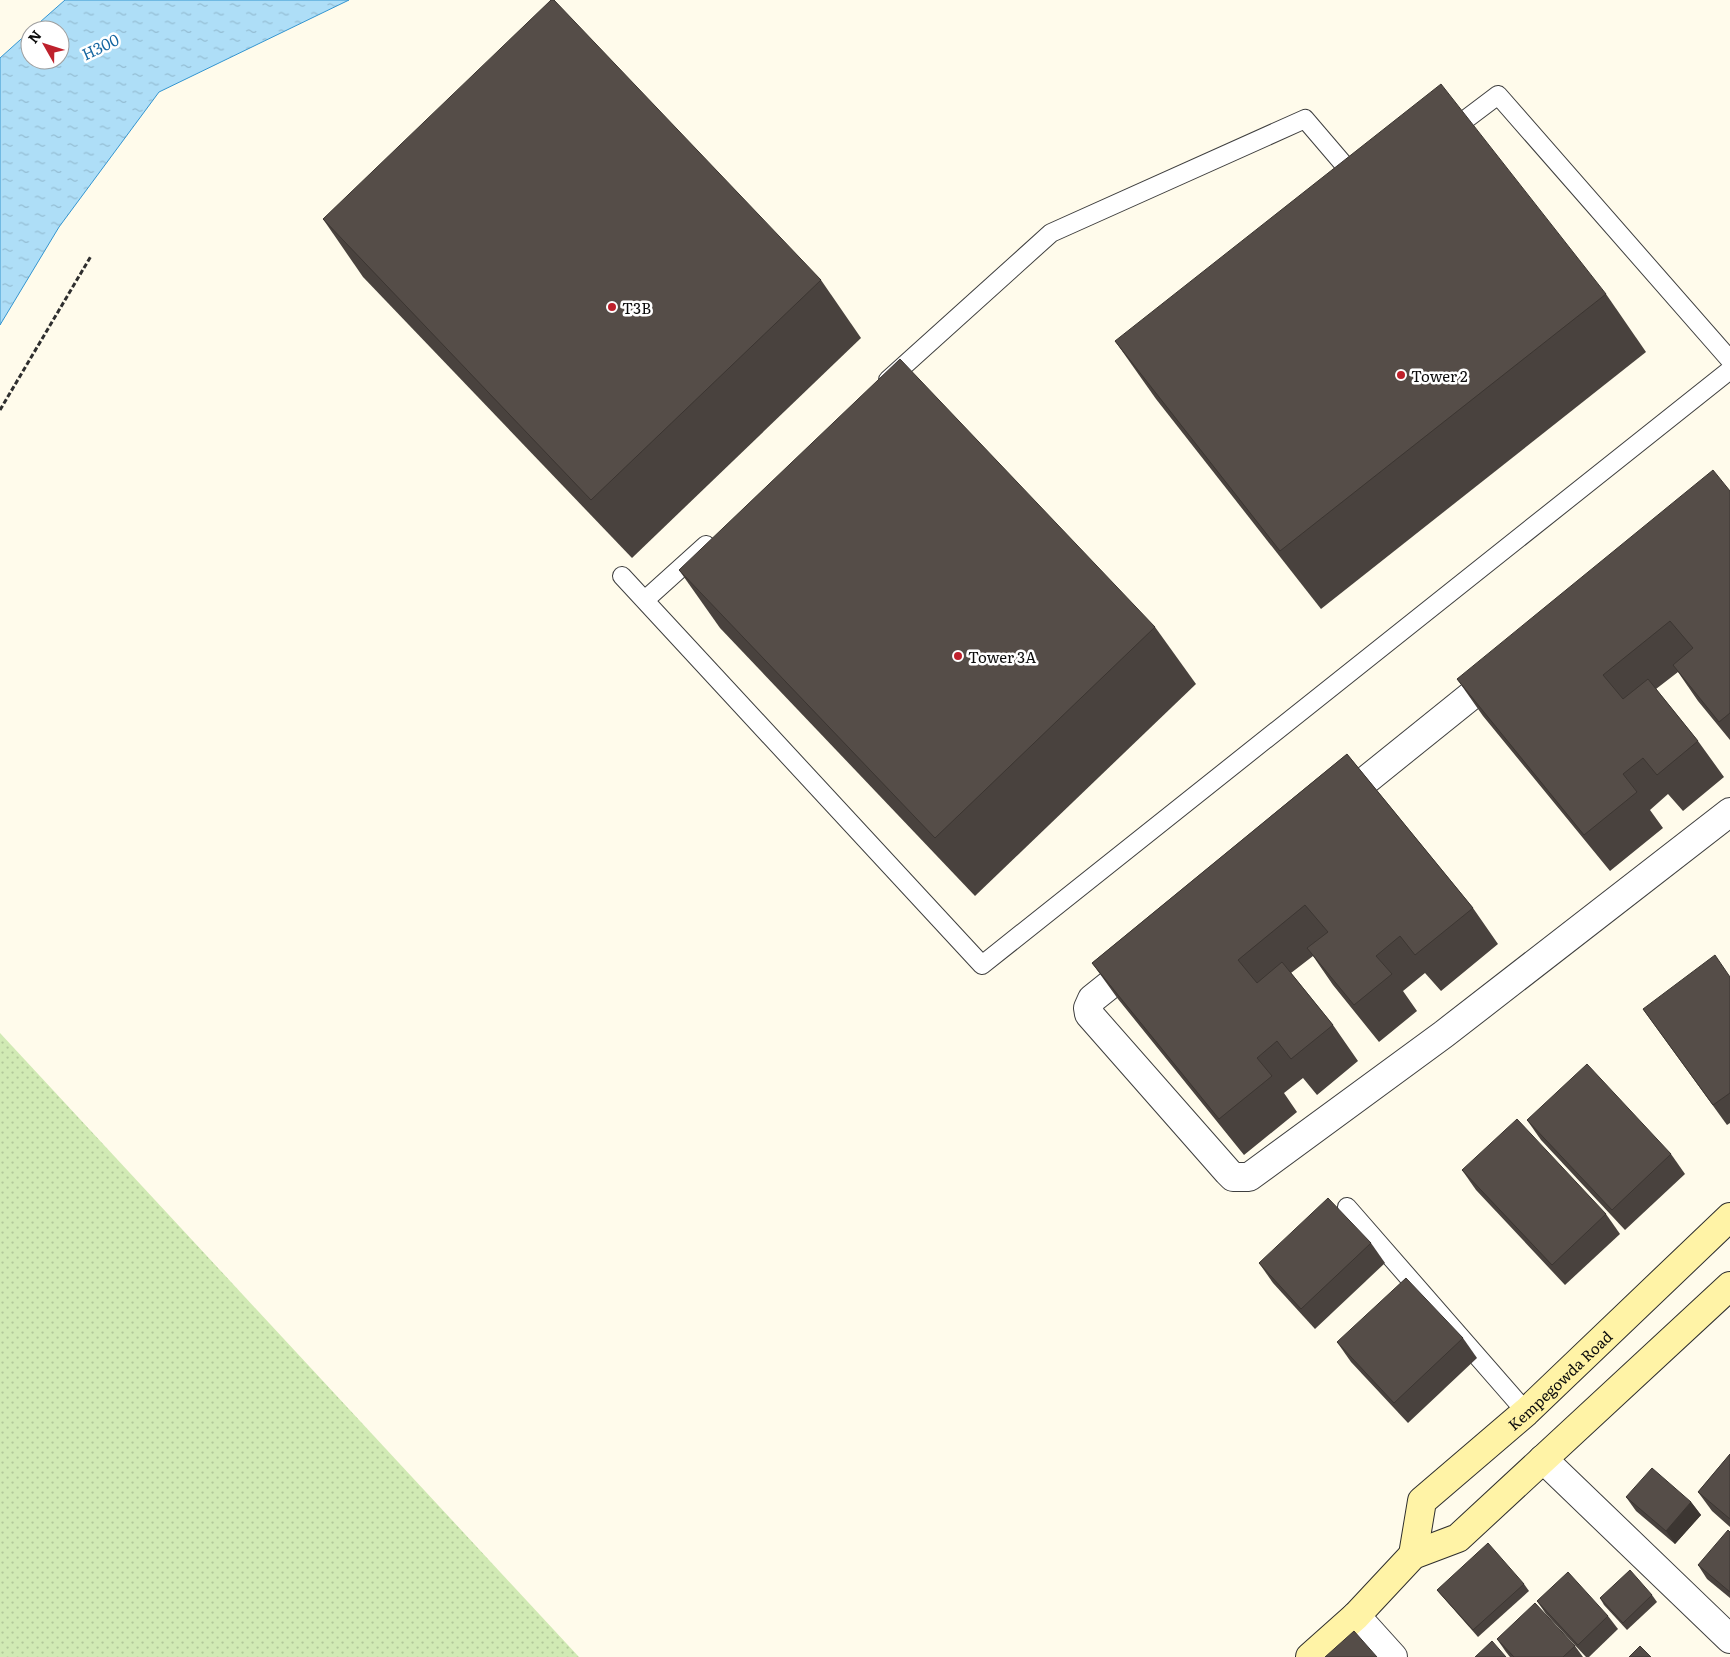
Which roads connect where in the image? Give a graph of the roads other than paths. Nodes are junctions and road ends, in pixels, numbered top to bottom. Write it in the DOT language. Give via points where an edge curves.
graph roads {
  1 [pos="1437,142"];
  2 [pos="1368,194"];
  3 [pos="1730,360"];
  4 [pos="1730,370"];
  5 [pos="874,393"];
  6 [pos="719,534"];
  7 [pos="622,576"];
  8 [pos="645,600"];
  9 [pos="1520,657"];
  10 [pos="1730,812"];
  11 [pos="1318,819"];
  12 [pos="1154,950"];
  13 [pos="1347,1207"];
  14 [pos="1730,1217"];
  15 [pos="1730,1286"];
  16 [pos="1526,1412"];
  17 [pos="1543,1459"];
  18 [pos="1413,1555"];
  19 [pos="1356,1616"];
  20 [pos="1730,1639"];
  21 [pos="1310,1657"];
  22 [pos="1393,1657"];
  1 -- 3 [label="lane" via="1498,95"];
  2 -- 5 [label="lane" via="1305,119 1051,233"];
  4 -- 8 [label="lane" via="982,965"];
  6 -- 8 [label="lane"];
  7 -- 8 [label="lane"];
  9 -- 11 [label="street"];
  10 -- 12 [label="street" via="1452,1029 1249,1177 1234,1177 1228,1172 1089,1014 1092,999"];
  13 -- 16 [label="lane"];
  14 -- 16 [label="street, Kempegowda Road"];
  15 -- 17 [label="street"];
  16 -- 18 [label="street, Kempegowda Road" via="1422,1500"];
  17 -- 18 [label="street" via="1458,1538"];
  17 -- 20 [label="street"];
  18 -- 19 [label="street"];
  19 -- 21 [label="street"];
  19 -- 22 [label="street"];
}
